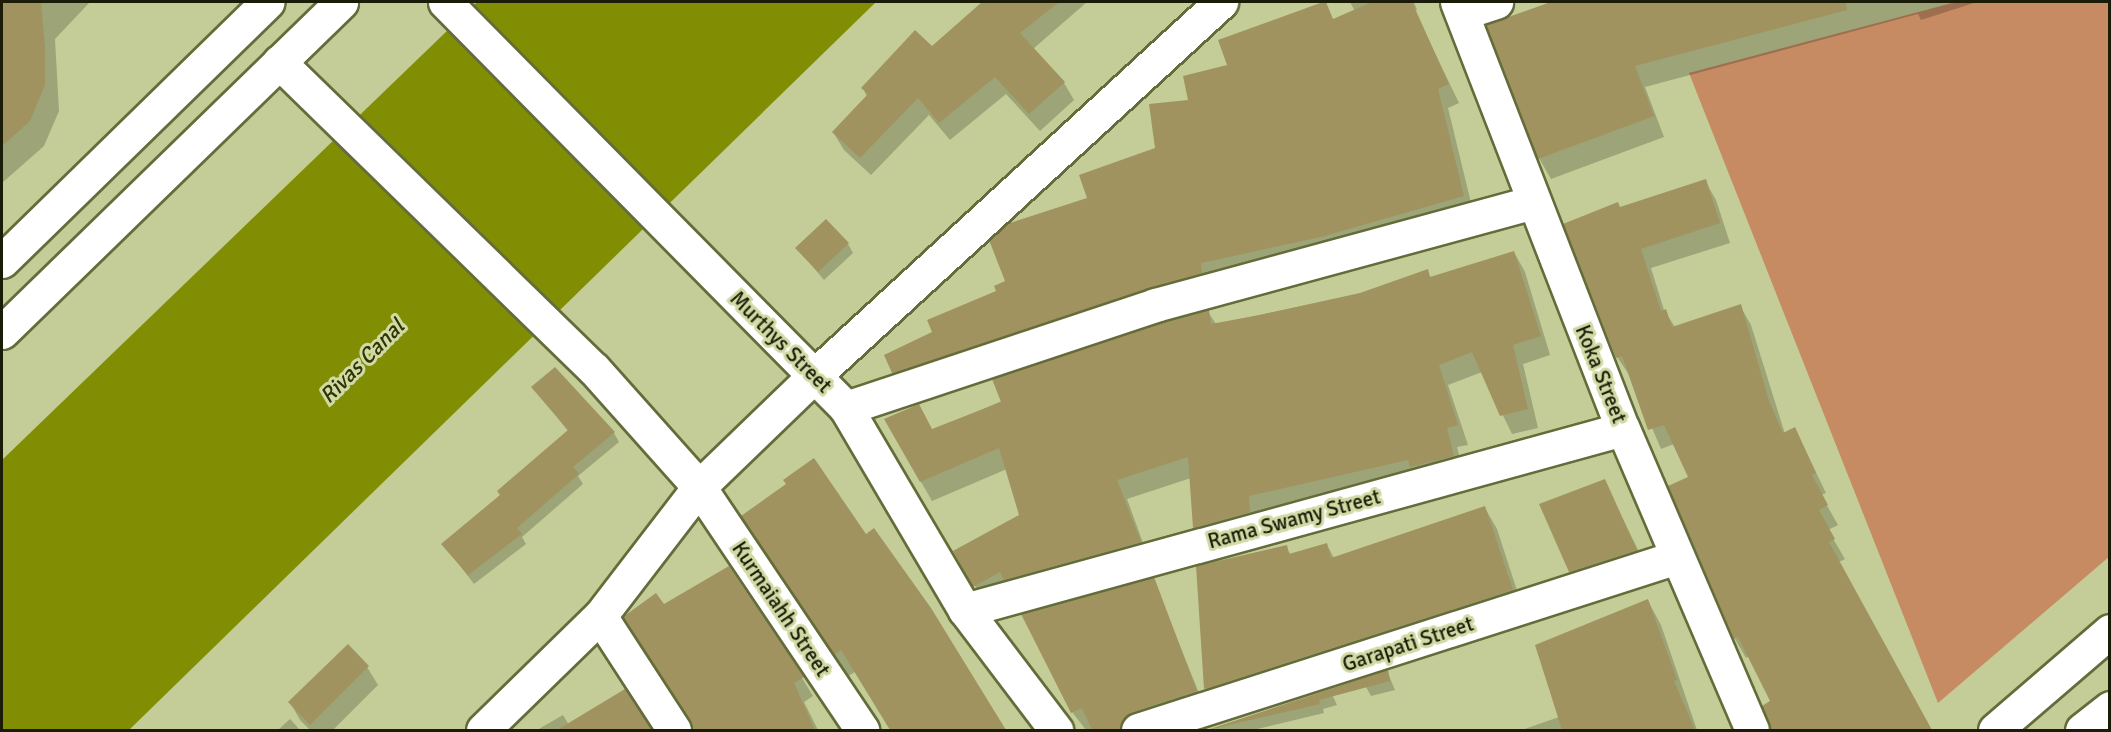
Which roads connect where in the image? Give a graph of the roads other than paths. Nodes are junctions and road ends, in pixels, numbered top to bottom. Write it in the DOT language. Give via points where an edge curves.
graph roads {
  1 [pos="267,2"];
  2 [pos="341,2"];
  3 [pos="1221,2"];
  4 [pos="1496,2"];
  5 [pos="450,6"];
  6 [pos="1460,7"];
  7 [pos="289,72"];
  8 [pos="1533,202"];
  9 [pos="2,261"];
  10 [pos="2,332"];
  11 [pos="814,376"];
  12 [pos="846,408"];
  13 [pos="1623,429"];
  14 [pos="699,488"];
  15 [pos="1677,557"];
  16 [pos="964,609"];
  17 [pos="600,616"];
  18 [pos="2109,631"];
  19 [pos="2109,708"];
  20 [pos="483,730"];
  21 [pos="674,730"];
  22 [pos="862,730"];
  23 [pos="1056,730"];
  24 [pos="1138,730"];
  25 [pos="1752,730"];
  26 [pos="1995,730"];
  27 [pos="2082,730"];
  1 -- 9 [label="street"];
  2 -- 7 [label="street"];
  3 -- 11 [label="street"];
  4 -- 6 [label="street"];
  5 -- 11 [label="street, Murthys Street"];
  6 -- 8 [label="street, Koka Street"];
  7 -- 10 [label="street"];
  7 -- 14 [label="street, Kurmaiahh Street" via="594,369"];
  8 -- 12 [label="street" via="1155,305"];
  8 -- 13 [label="street, Koka Street"];
  11 -- 12 [label="street, Murthys Street"];
  11 -- 14 [label="street"];
  12 -- 16 [label="street, Murthys Street"];
  13 -- 15 [label="street, Koka Street"];
  13 -- 16 [label="street, Rama Swamy Street"];
  14 -- 17 [label="street"];
  14 -- 22 [label="street, Kurmaiahh Street"];
  15 -- 24 [label="street, Garapati Street"];
  15 -- 25 [label="street, Koka Street"];
  16 -- 23 [label="street, Murthys Street"];
  17 -- 20 [label="street"];
  17 -- 21 [label="street"];
  18 -- 26 [label="street"];
  19 -- 27 [label="street"];
}
